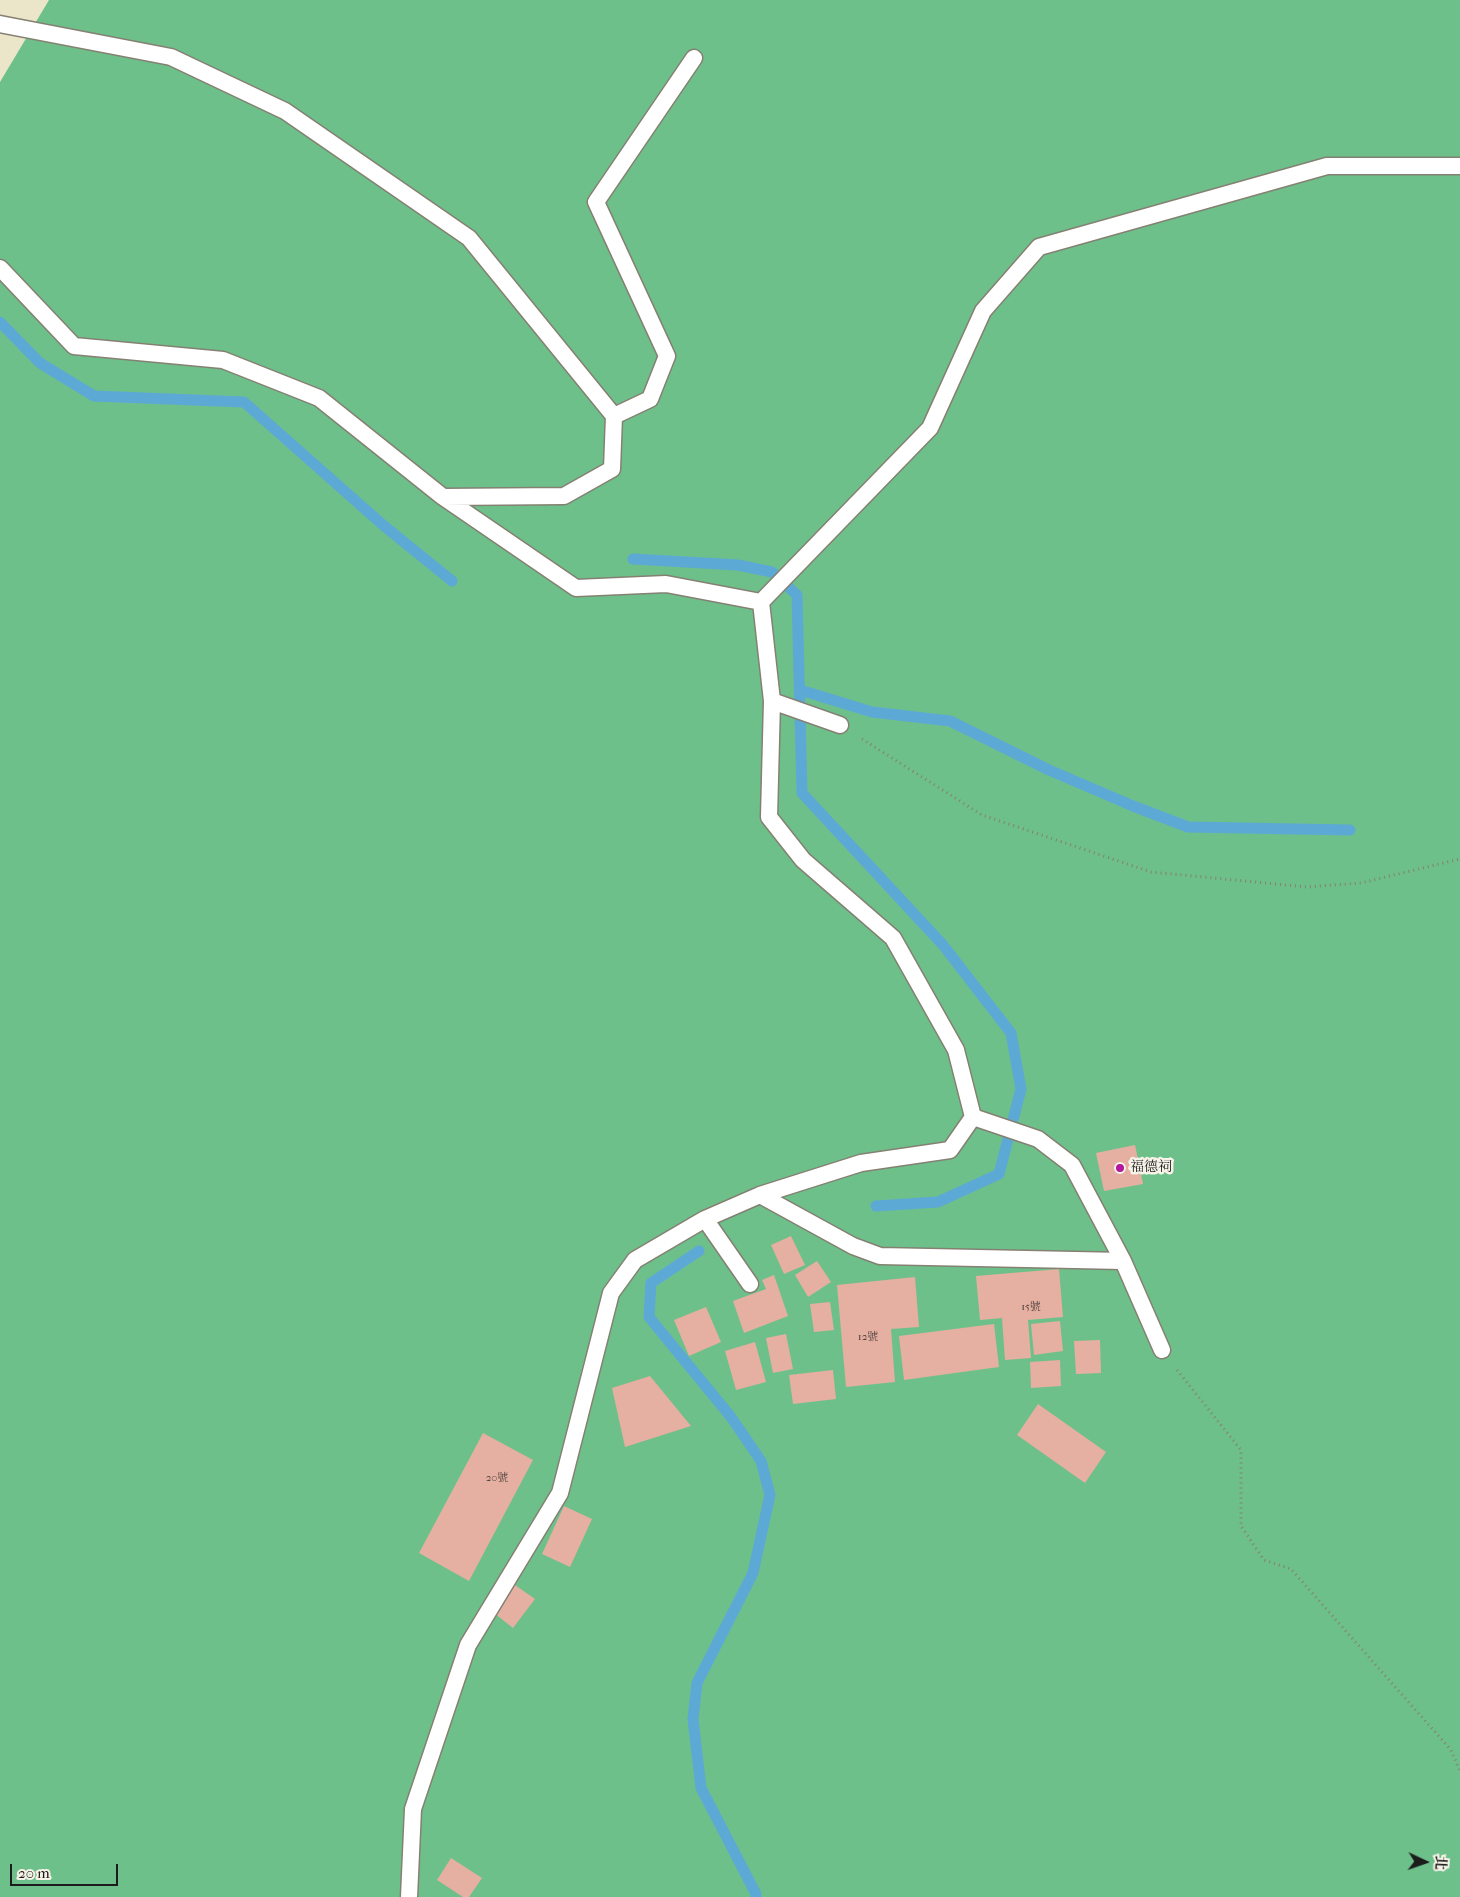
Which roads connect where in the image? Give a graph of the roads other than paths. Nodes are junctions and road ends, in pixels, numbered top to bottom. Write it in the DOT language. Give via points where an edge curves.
graph roads {
  1 [pos="0,24"];
  2 [pos="694,58"];
  3 [pos="1460,166"];
  4 [pos="0,268"];
  5 [pos="614,416"];
  6 [pos="443,497"];
  7 [pos="761,602"];
  8 [pos="772,701"];
  9 [pos="840,725"];
  10 [pos="973,1117"];
  11 [pos="760,1195"];
  12 [pos="705,1219"];
  13 [pos="1123,1261"];
  14 [pos="750,1284"];
  15 [pos="1162,1350"];
  16 [pos="409,1897"];
  1 -- 5 [label="lane" via="171,57 285,111 469,238"];
  2 -- 5 [label="lane" via="596,202 667,356 650,399"];
  3 -- 7 [label="lane" via="1327,166 1039,247 983,311 930,428"];
  4 -- 6 [label="lane" via="74,346 223,360 319,398"];
  5 -- 6 [label="lane" via="612,469 564,496"];
  6 -- 7 [label="lane" via="576,588 666,584"];
  7 -- 8 [label="lane"];
  8 -- 9 [label="lane"];
  8 -- 10 [label="lane" via="769,817 803,860 893,938 956,1050"];
  10 -- 11 [label="lane" via="950,1150 861,1163"];
  10 -- 13 [label="lane" via="1038,1140 1072,1165"];
  11 -- 12 [label="lane"];
  11 -- 13 [label="lane" via="854,1246 880,1256"];
  12 -- 14 [label="lane"];
  12 -- 16 [label="lane" via="635,1260 611,1293 560,1493 468,1645 416,1800"];
  13 -- 15 [label="lane"];
}
